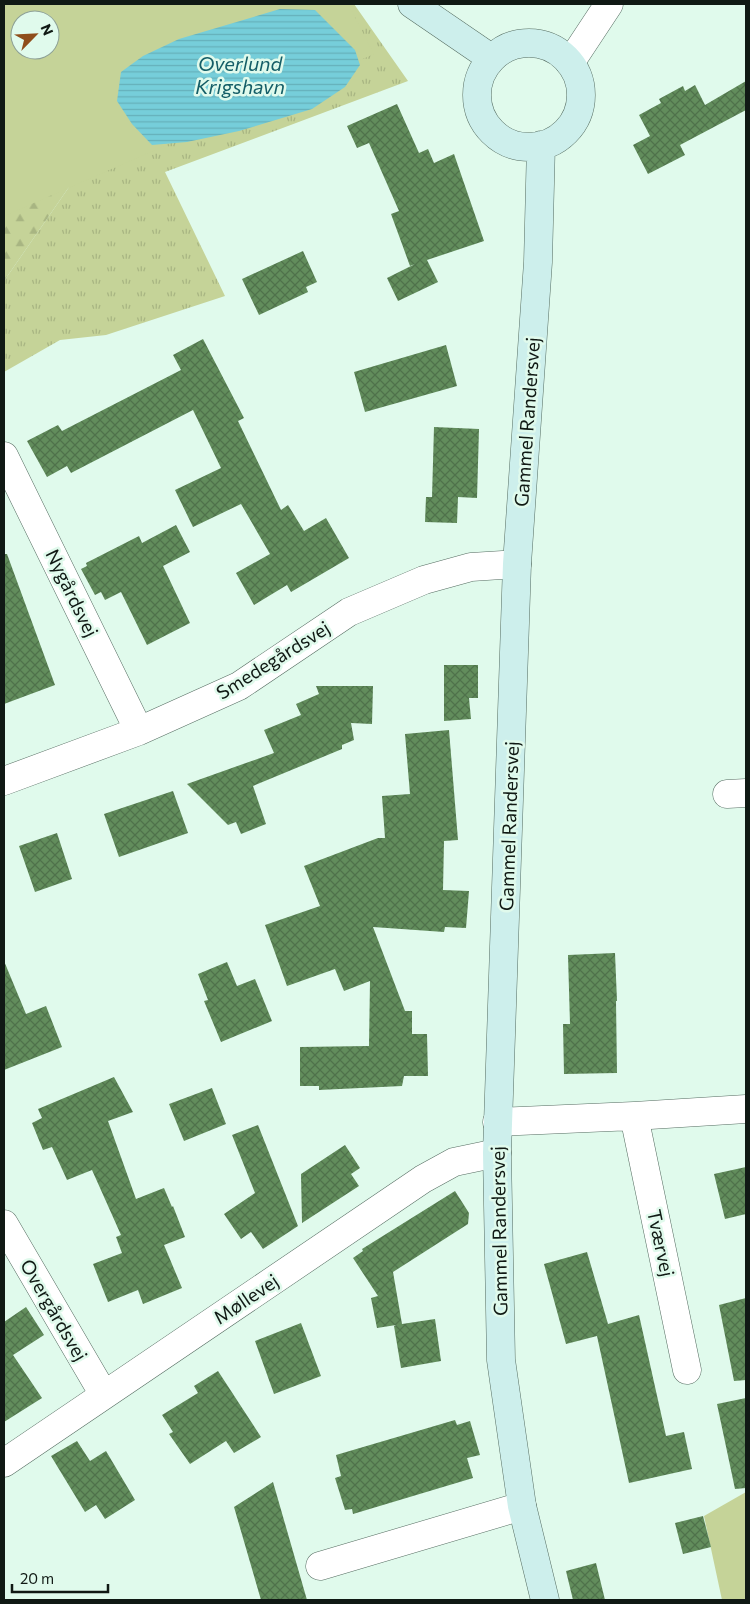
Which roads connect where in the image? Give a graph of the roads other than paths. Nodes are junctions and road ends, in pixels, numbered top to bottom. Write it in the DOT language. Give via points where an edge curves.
graph roads {
  1 [pos="412,4"];
  2 [pos="609,4"];
  3 [pos="491,58"];
  4 [pos="570,63"];
  5 [pos="541,145"];
  6 [pos="4,456"];
  7 [pos="517,564"];
  8 [pos="139,731"];
  9 [pos="4,781"];
  10 [pos="746,1109"];
  11 [pos="634,1116"];
  12 [pos="497,1122"];
  13 [pos="497,1153"];
  14 [pos="4,1224"];
  15 [pos="687,1370"];
  16 [pos="104,1395"];
  17 [pos="4,1463"];
  18 [pos="522,1506"];
  19 [pos="320,1566"];
  20 [pos="545,1600"];
  1 -- 3 [label="street"];
  2 -- 4 [label="street"];
  3 -- 4 [label="street" via="513,45 526,42 548,46"];
  3 -- 5 [label="street" via="477,87 477,100 487,126 510,143 527,147"];
  4 -- 5 [label="street" via="580,86 581,101 574,122 562,135"];
  5 -- 7 [label="street, Gammel Randersvej" via="538,262"];
  6 -- 8 [label="street, Nygårdsvej"];
  7 -- 8 [label="street, Smedegårdsvej" via="471,567 424,580 349,612 239,686"];
  7 -- 12 [label="street, Gammel Randersvej"];
  8 -- 9 [label="street, Smedegårdsvej"];
  10 -- 11 [label="street"];
  11 -- 12 [label="street"];
  11 -- 15 [label="street, Tværvej"];
  12 -- 13 [label="street, Gammel Randersvej"];
  13 -- 16 [label="street, Møllevej" via="454,1162 423,1179"];
  13 -- 18 [label="street, Gammel Randersvej" via="501,1360"];
  14 -- 16 [label="street, Overgårdsvej"];
  16 -- 17 [label="street, Møllevej"];
  18 -- 19 [label="street"];
  18 -- 20 [label="street, Gammel Randersvej"];
}
